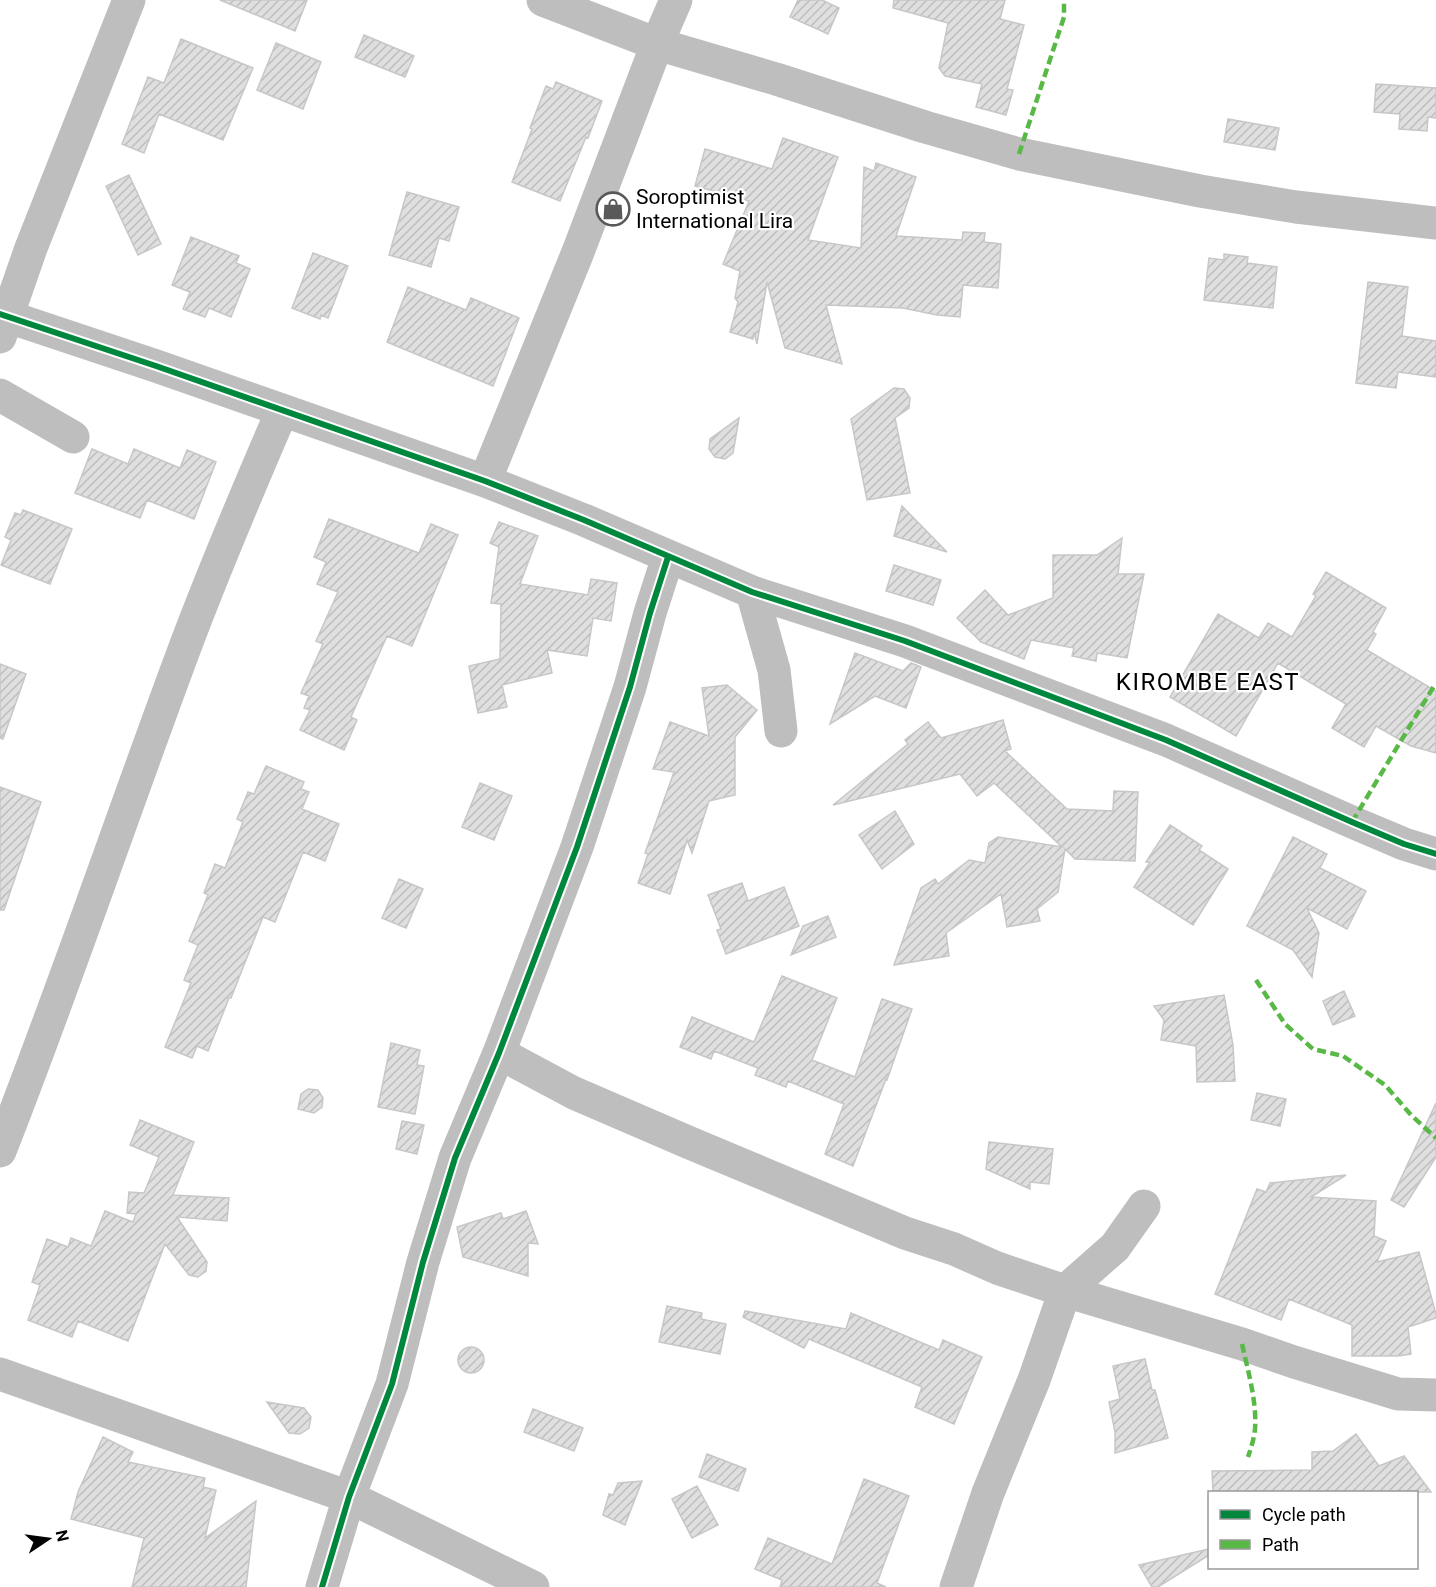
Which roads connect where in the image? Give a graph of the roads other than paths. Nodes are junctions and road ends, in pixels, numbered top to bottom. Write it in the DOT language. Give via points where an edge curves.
graph roads {
  1 [pos="129,0"];
  2 [pos="543,0"];
  3 [pos="676,0"];
  4 [pos="657,44"];
  5 [pos="1436,223"];
  6 [pos="2,322"];
  7 [pos="0,395"];
  8 [pos="282,411"];
  9 [pos="73,437"];
  10 [pos="484,481"];
  11 [pos="668,556"];
  12 [pos="752,592"];
  13 [pos="781,731"];
  14 [pos="1436,854"];
  15 [pos="499,1053"];
  16 [pos="0,1151"];
  17 [pos="1144,1206"];
  18 [pos="1065,1291"];
  19 [pos="0,1374"];
  20 [pos="1436,1395"];
  21 [pos="349,1497"];
  22 [pos="322,1587"];
  23 [pos="533,1587"];
  24 [pos="956,1587"];
  1 -- 6 [label="street"];
  2 -- 4 [label="street"];
  3 -- 4 [label="street"];
  4 -- 5 [label="street" via="1019,154 1296,207"];
  4 -- 10 [label="street" via="578,252"];
  6 -- 8 [label="street" via="156,366"];
  7 -- 9 [label="street"];
  8 -- 10 [label="street"];
  8 -- 16 [label="street" via="182,656"];
  10 -- 11 [label="street"];
  11 -- 12 [label="street"];
  11 -- 15 [label="street" via="577,847"];
  12 -- 13 [label="street" via="774,670"];
  12 -- 14 [label="street" via="905,641 1166,740 1404,844"];
  15 -- 18 [label="street" via="574,1093 690,1143 905,1233"];
  15 -- 21 [label="street" via="454,1158 392,1384"];
  17 -- 18 [label="street" via="1115,1247"];
  18 -- 20 [label="street" via="1398,1394"];
  18 -- 24 [label="street"];
  19 -- 21 [label="street"];
  21 -- 22 [label="street"];
  21 -- 23 [label="street"];
}
